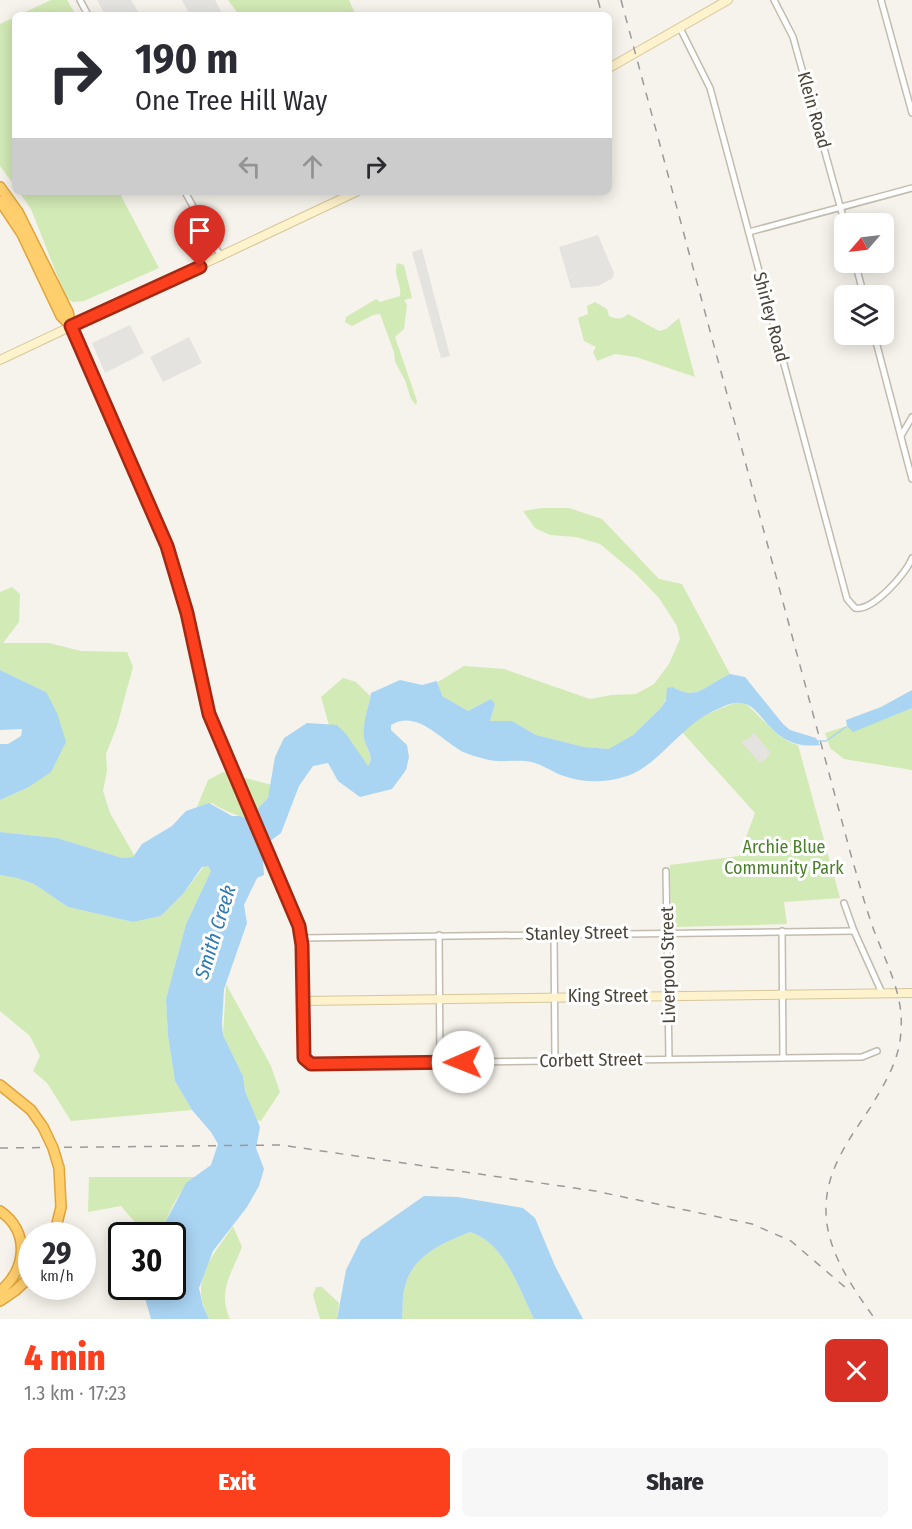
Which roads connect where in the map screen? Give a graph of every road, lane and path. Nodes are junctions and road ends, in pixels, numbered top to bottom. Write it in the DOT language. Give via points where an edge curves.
graph roads {
  1 [pos="728,0"];
  2 [pos="774,0"];
  3 [pos="881,0"];
  4 [pos="714,3"];
  5 [pos="680,28"];
  6 [pos="612,66"];
  7 [pos="912,113"];
  8 [pos="0,187"];
  9 [pos="912,188"];
  10 [pos="187,195"];
  11 [pos="350,195"];
  12 [pos="0,201"];
  13 [pos="841,207"];
  14 [pos="842,213"];
  15 [pos="748,232"];
  16 [pos="221,257"];
  17 [pos="71,326"];
  18 [pos="877,345"];
  19 [pos="0,360"];
  20 [pos="912,417"];
  21 [pos="900,436"];
  22 [pos="912,479"];
  23 [pos="912,558"];
  24 [pos="666,871"];
  25 [pos="844,903"];
  26 [pos="782,931"];
  27 [pos="854,931"];
  28 [pos="668,932"];
  29 [pos="554,933"];
  30 [pos="439,935"];
  31 [pos="301,938"];
  32 [pos="882,993"];
  33 [pos="912,993"];
  34 [pos="783,994"];
  35 [pos="669,995"];
  36 [pos="554,996"];
  37 [pos="440,999"];
  38 [pos="303,1001"];
  39 [pos="877,1051"];
  40 [pos="783,1058"];
  41 [pos="669,1059"];
  42 [pos="555,1060"];
  43 [pos="440,1062"];
  44 [pos="0,1085"];
  45 [pos="0,1211"];
  46 [pos="57,1222"];
  47 [pos="18,1288"];
  48 [pos="0,1291"];
  49 [pos="0,1301"];
  1 -- 4 [label="street"];
  2 -- 13 [label="street, Klein Road" via="793,37"];
  3 -- 7 [label="street"];
  4 -- 5 [label="street"];
  5 -- 6 [label="street"];
  5 -- 15 [label="street, Shirley Road" via="710,87"];
  8 -- 17 [label="highway" via="29,233 68,312"];
  9 -- 13 [label="street"];
  10 -- 16 [label="street"];
  11 -- 16 [label="street"];
  12 -- 17 [label="highway"];
  13 -- 14 [label="street, Klein Road"];
  13 -- 15 [label="street"];
  15 -- 23 [label="street, Shirley Road" via="847,599 855,608 872,604 907,570"];
  16 -- 17 [label="street"];
  17 -- 19 [label="street"];
  17 -- 31 [label="street" via="167,546 187,613 204,697"];
  18 -- 21 [label="street"];
  20 -- 21 [label="street"];
  21 -- 22 [label="street"];
  24 -- 28 [label="street, Liverpool Street"];
  25 -- 27 [label="street"];
  26 -- 27 [label="street, Stanley Street"];
  26 -- 28 [label="street, Stanley Street"];
  26 -- 34 [label="street"];
  27 -- 32 [label="street"];
  28 -- 29 [label="street, Stanley Street"];
  28 -- 35 [label="street, Liverpool Street"];
  29 -- 30 [label="street, Stanley Street"];
  29 -- 36 [label="street"];
  30 -- 31 [label="street, Stanley Street"];
  30 -- 37 [label="street"];
  31 -- 38 [label="street"];
  32 -- 33 [label="street, King Street"];
  32 -- 34 [label="street, King Street"];
  34 -- 35 [label="street, King Street"];
  34 -- 40 [label="street"];
  35 -- 36 [label="street, King Street"];
  35 -- 41 [label="street, Liverpool Street"];
  36 -- 37 [label="street, King Street"];
  36 -- 42 [label="street"];
  37 -- 38 [label="street, King Street"];
  37 -- 43 [label="street"];
  38 -- 43 [label="street, Corbett Street" via="303,1054 311,1064"];
  39 -- 40 [label="street, Corbett Street" via="862,1057"];
  40 -- 41 [label="street, Corbett Street"];
  41 -- 42 [label="street, Corbett Street"];
  42 -- 43 [label="street, Corbett Street"];
  44 -- 46 [label="highway, bridge" via="31,1110 53,1148 59,1168 61,1207"];
  45 -- 48 [label="highway" via="17,1229 22,1256 16,1274"];
  47 -- 49 [label="highway"];
}
